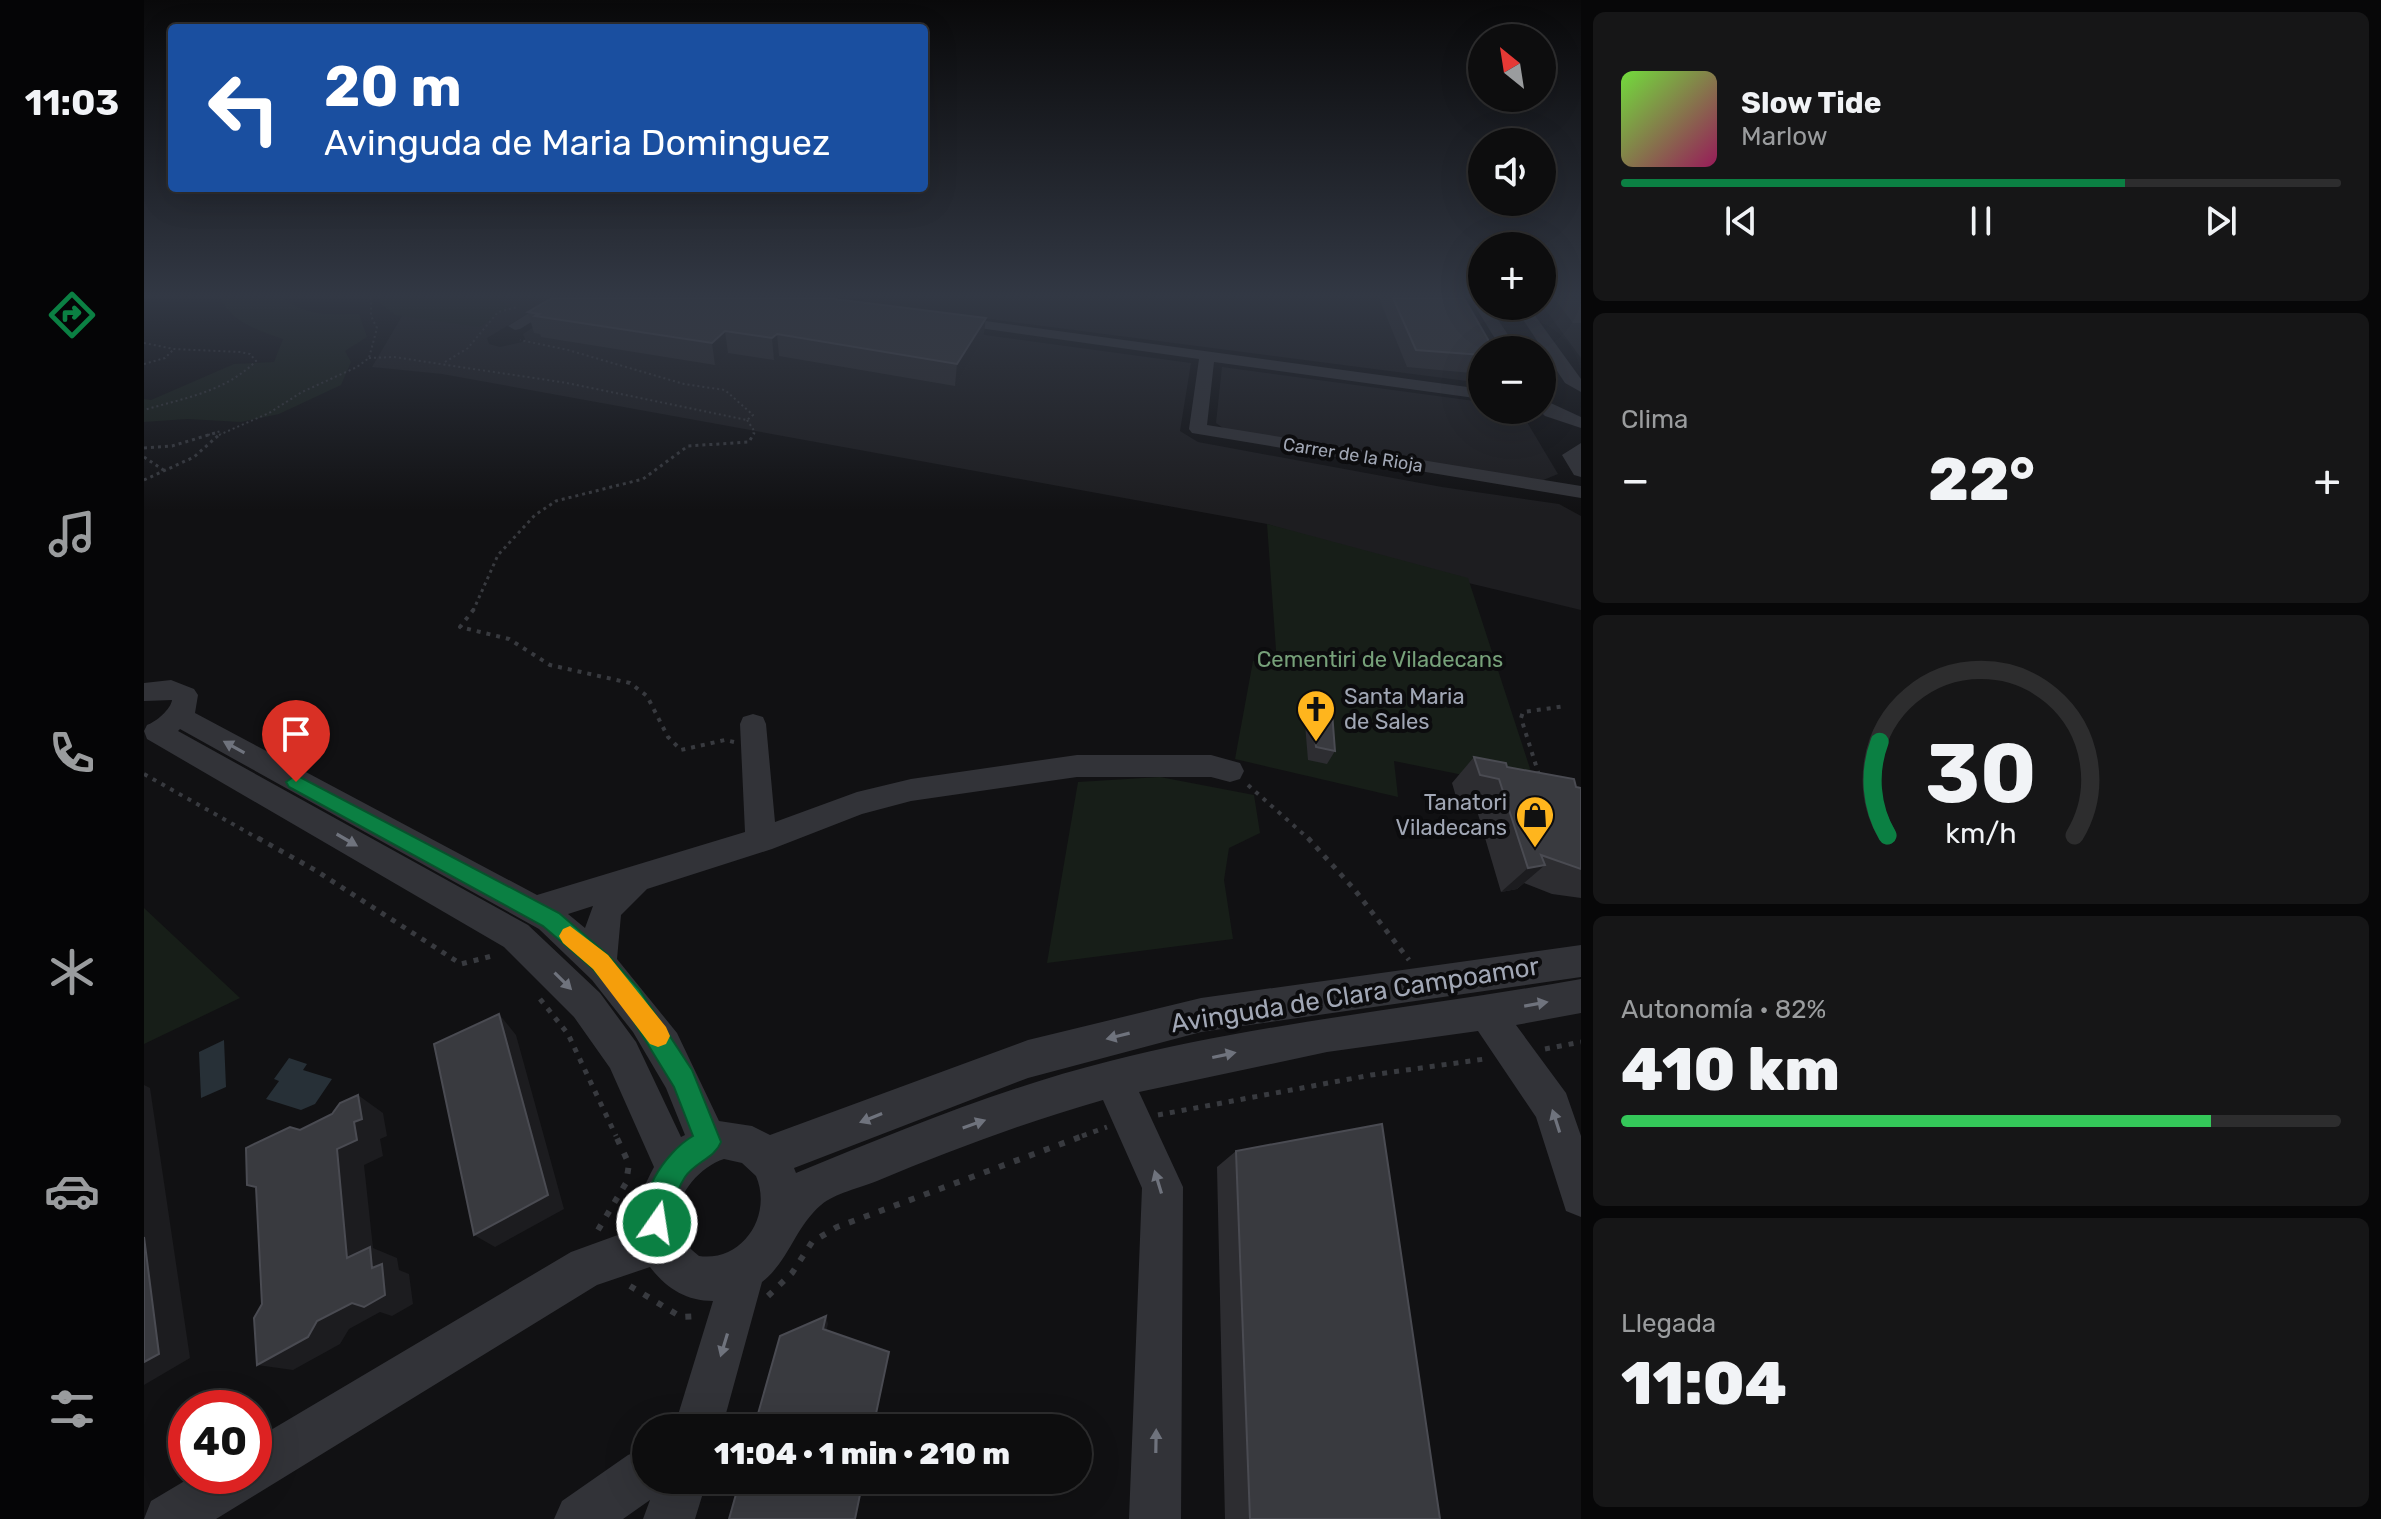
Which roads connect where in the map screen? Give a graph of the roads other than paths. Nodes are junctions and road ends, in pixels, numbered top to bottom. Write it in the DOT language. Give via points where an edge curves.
graph roads {
  1 [pos="1205,369"];
  2 [pos="1307,369"];
  3 [pos="1563,369"];
  4 [pos="1556,374"];
  5 [pos="1468,389"];
  6 [pos="1576,390"];
  7 [pos="1556,395"];
  8 [pos="1556,407"];
  9 [pos="1581,423"];
  10 [pos="1581,449"];
  11 [pos="1581,471"];
  12 [pos="1581,492"];
  13 [pos="144,692"];
  14 [pos="160,728"];
  15 [pos="753,734"];
  16 [pos="1230,771"];
  17 [pos="761,840"];
  18 [pos="639,878"];
  19 [pos="535,910"];
  20 [pos="1581,961"];
  21 [pos="600,962"];
  22 [pos="1581,996"];
  23 [pos="1486,1013"];
  24 [pos="1113,1079"];
  25 [pos="708,1142"];
  26 [pos="767,1156"];
  27 [pos="675,1169"];
  28 [pos="1581,1196"];
  29 [pos="781,1218"];
  30 [pos="660,1242"];
  31 [pos="744,1270"];
  32 [pos="702,1414"];
  33 [pos="272,1458"];
  34 [pos="632,1483"];
  35 [pos="210,1494"];
  36 [pos="677,1494"];
  37 [pos="169,1519"];
  38 [pos="580,1519"];
  39 [pos="669,1519"];
  40 [pos="1155,1519"];
  1 -- 12 [label="street, Carrer de la Rioja" via="1198,429"];
  2 -- 5 [label="street"];
  3 -- 6 [label="street"];
  4 -- 6 [label="street"];
  6 -- 7 [label="street"];
  8 -- 9 [label="street"];
  10 -- 11 [label="street" via="1571,455"];
  13 -- 14 [label="street" via="179,691 186,702"];
  19 -- 14 [label="street, one-way"];
  14 -- 27 [label="street, one-way" via="516,936 587,1005 623,1055"];
  15 -- 17 [label="street"];
  16 -- 17 [label="street" via="1125,764 955,782 857,804"];
  17 -- 18 [label="street"];
  18 -- 19 [label="street"];
  18 -- 21 [label="street" via="617,893 601,922"];
  19 -- 21 [label="street"];
  20 -- 26 [label="street, Avinguda de Clara Campoamor, one-way" via="1201,1015 1028,1059"];
  21 -- 25 [label="street" via="660,1038"];
  23 -- 22 [label="street, Avinguda de Clara Campoamor, one-way"];
  24 -- 23 [label="street, Avinguda de Clara Campoamor, one-way" via="1327,1034"];
  28 -- 23 [label="street, one-way" via="1552,1107"];
  29 -- 24 [label="street, Avinguda de Clara Campoamor, one-way" via="808,1189 923,1142"];
  40 -- 24 [label="street, one-way" via="1163,1187"];
  25 -- 26 [label="street" via="739,1140"];
  25 -- 27 [label="street"];
  26 -- 29 [label="street" via="782,1196"];
  27 -- 30 [label="street" via="658,1203"];
  29 -- 31 [label="street" via="761,1256"];
  30 -- 31 [label="street" via="685,1273 704,1280"];
  30 -- 33 [label="street"];
  31 -- 32 [label="street, one-way"];
  34 -- 38 [label="street"];
  35 -- 37 [label="street"];
  36 -- 39 [label="street"];
}
